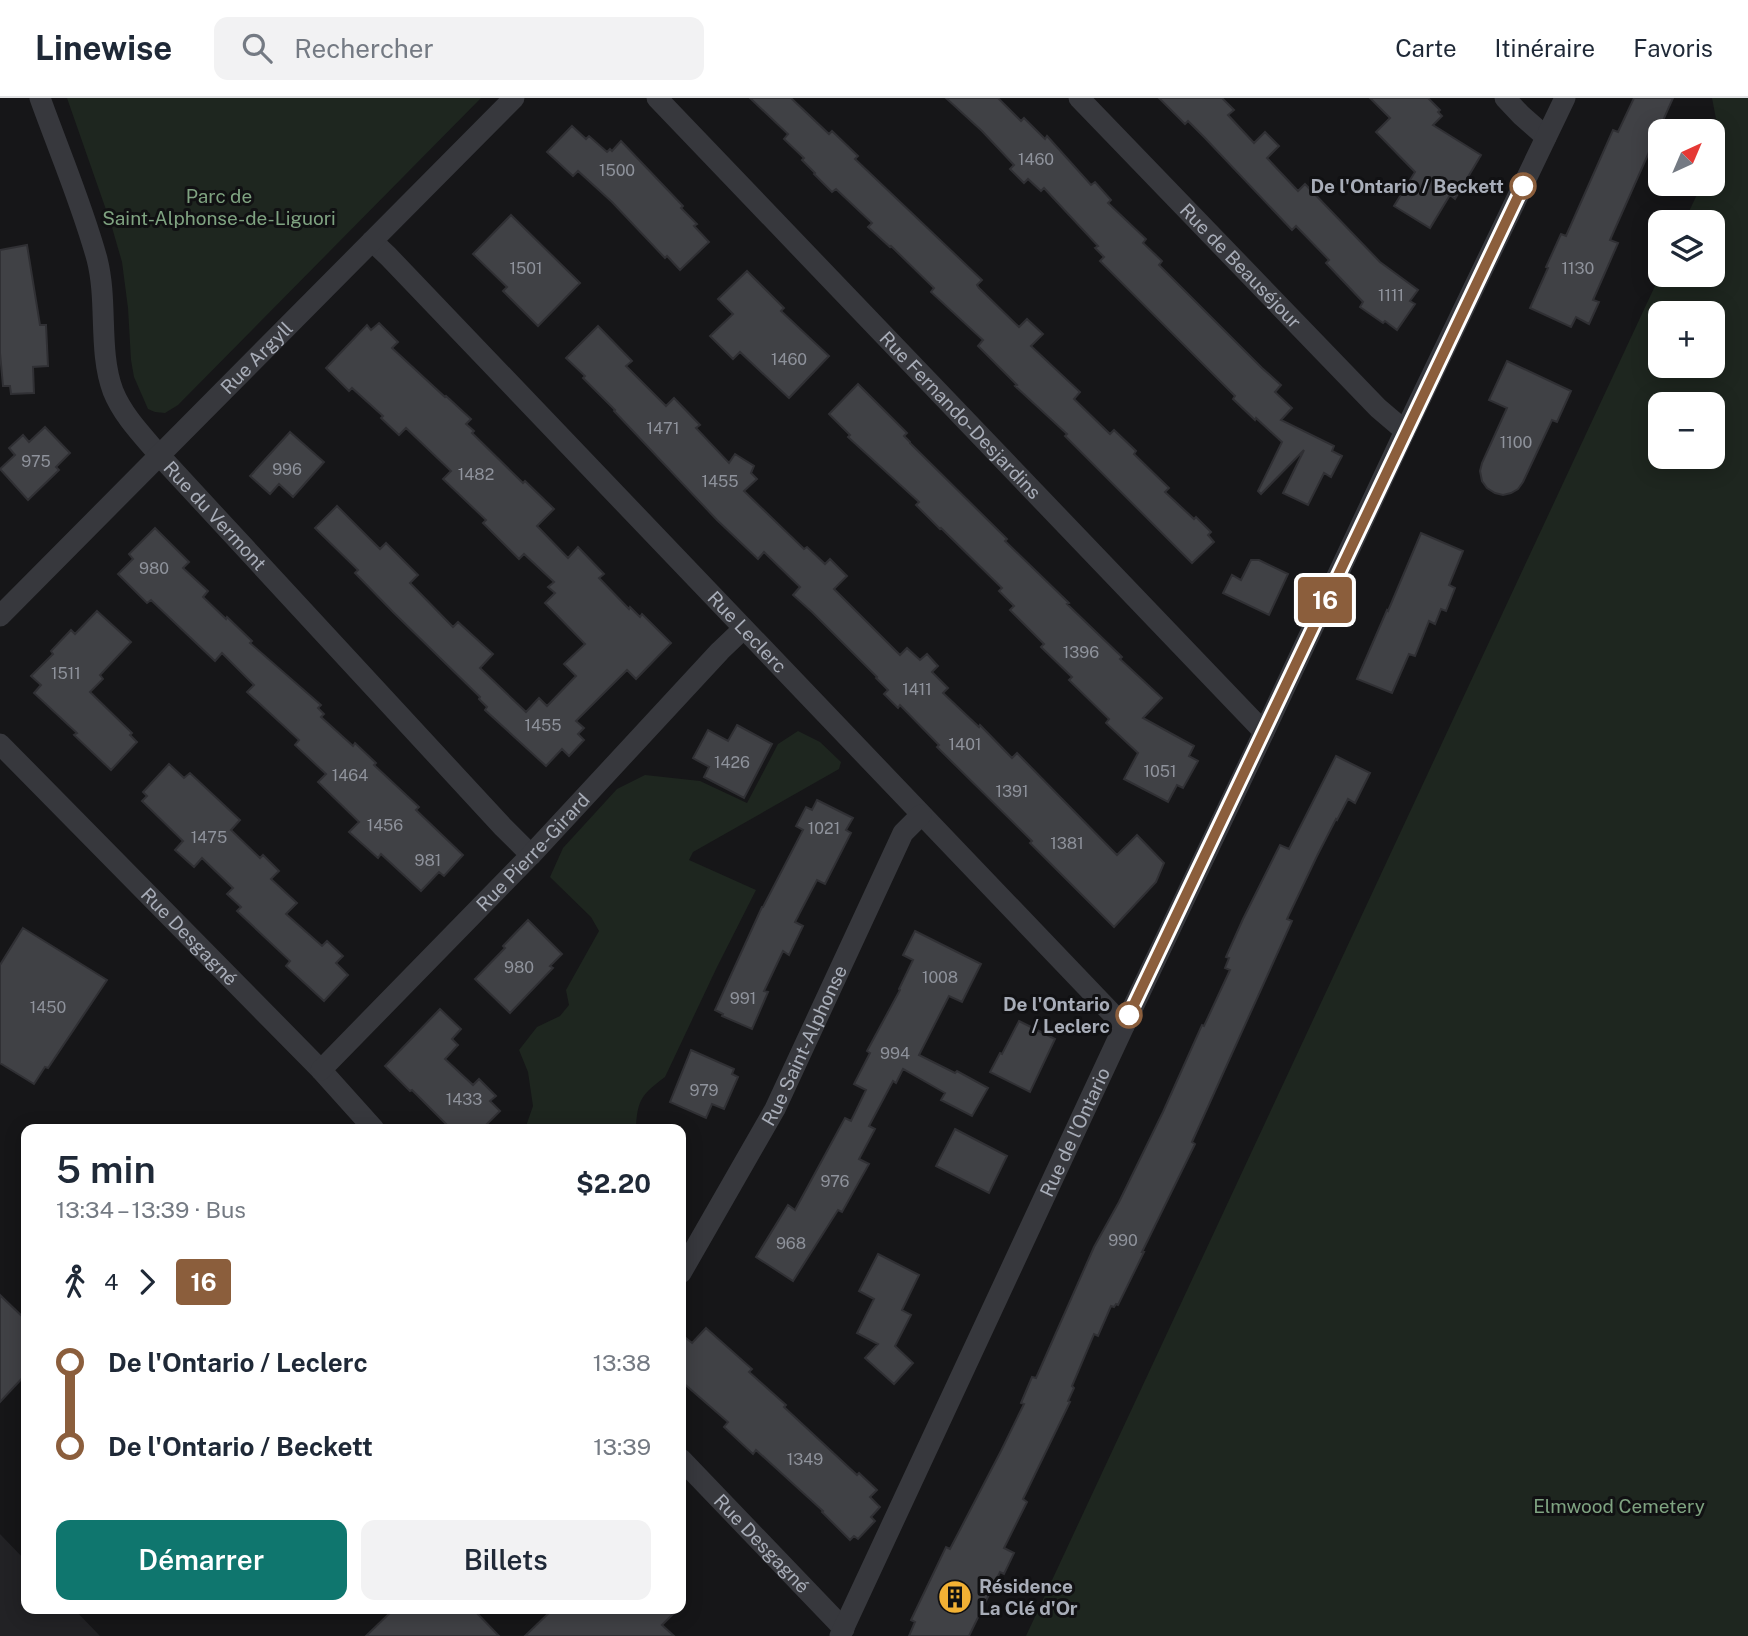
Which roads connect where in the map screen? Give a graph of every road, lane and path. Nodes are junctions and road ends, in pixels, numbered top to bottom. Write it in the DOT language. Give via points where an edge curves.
graph roads {
  1 [pos="40,98"];
  2 [pos="514,98"];
  3 [pos="657,98"];
  4 [pos="1079,98"];
  5 [pos="1505,98"];
  6 [pos="1565,98"];
  7 [pos="1546,137"];
  8 [pos="372,241"];
  9 [pos="1405,431"];
  10 [pos="160,456"];
  11 [pos="0,616"];
  12 [pos="743,629"];
  13 [pos="1264,732"];
  14 [pos="0,744"];
  15 [pos="921,815"];
  16 [pos="531,855"];
  17 [pos="1124,1026"];
  18 [pos="321,1070"];
  19 [pos="370,1124"];
  20 [pos="686,1264"];
  21 [pos="686,1464"];
  22 [pos="842,1633"];
  1 -- 10 [label="street, Rue du Vermont" via="97,262 113,391"];
  2 -- 8 [label="street, Rue Argyll"];
  3 -- 13 [label="street, Rue Fernando-Desjardins"];
  4 -- 9 [label="street, Rue de Beauséjour"];
  5 -- 7 [label="street"];
  6 -- 7 [label="street, Rue de l'Ontario"];
  7 -- 9 [label="street, Rue de l'Ontario"];
  8 -- 10 [label="street, Rue Argyll"];
  8 -- 12 [label="street, Rue Leclerc"];
  9 -- 13 [label="street, Rue de l'Ontario"];
  10 -- 11 [label="street, Rue Argyll"];
  10 -- 16 [label="street, Rue du Vermont"];
  12 -- 15 [label="street, Rue Leclerc"];
  12 -- 16 [label="street, Rue Pierre-Girard"];
  13 -- 17 [label="street, Rue de l'Ontario"];
  14 -- 18 [label="street, Rue Desgagné"];
  15 -- 17 [label="street, Rue Leclerc"];
  15 -- 20 [label="street, Rue Saint-Alphonse" via="903,833 775,1109"];
  16 -- 18 [label="street, Rue Pierre-Girard"];
  17 -- 22 [label="street, Rue de l'Ontario"];
  18 -- 19 [label="street, Rue Desgagné"];
  21 -- 22 [label="street, Rue Desgagné"];
}
